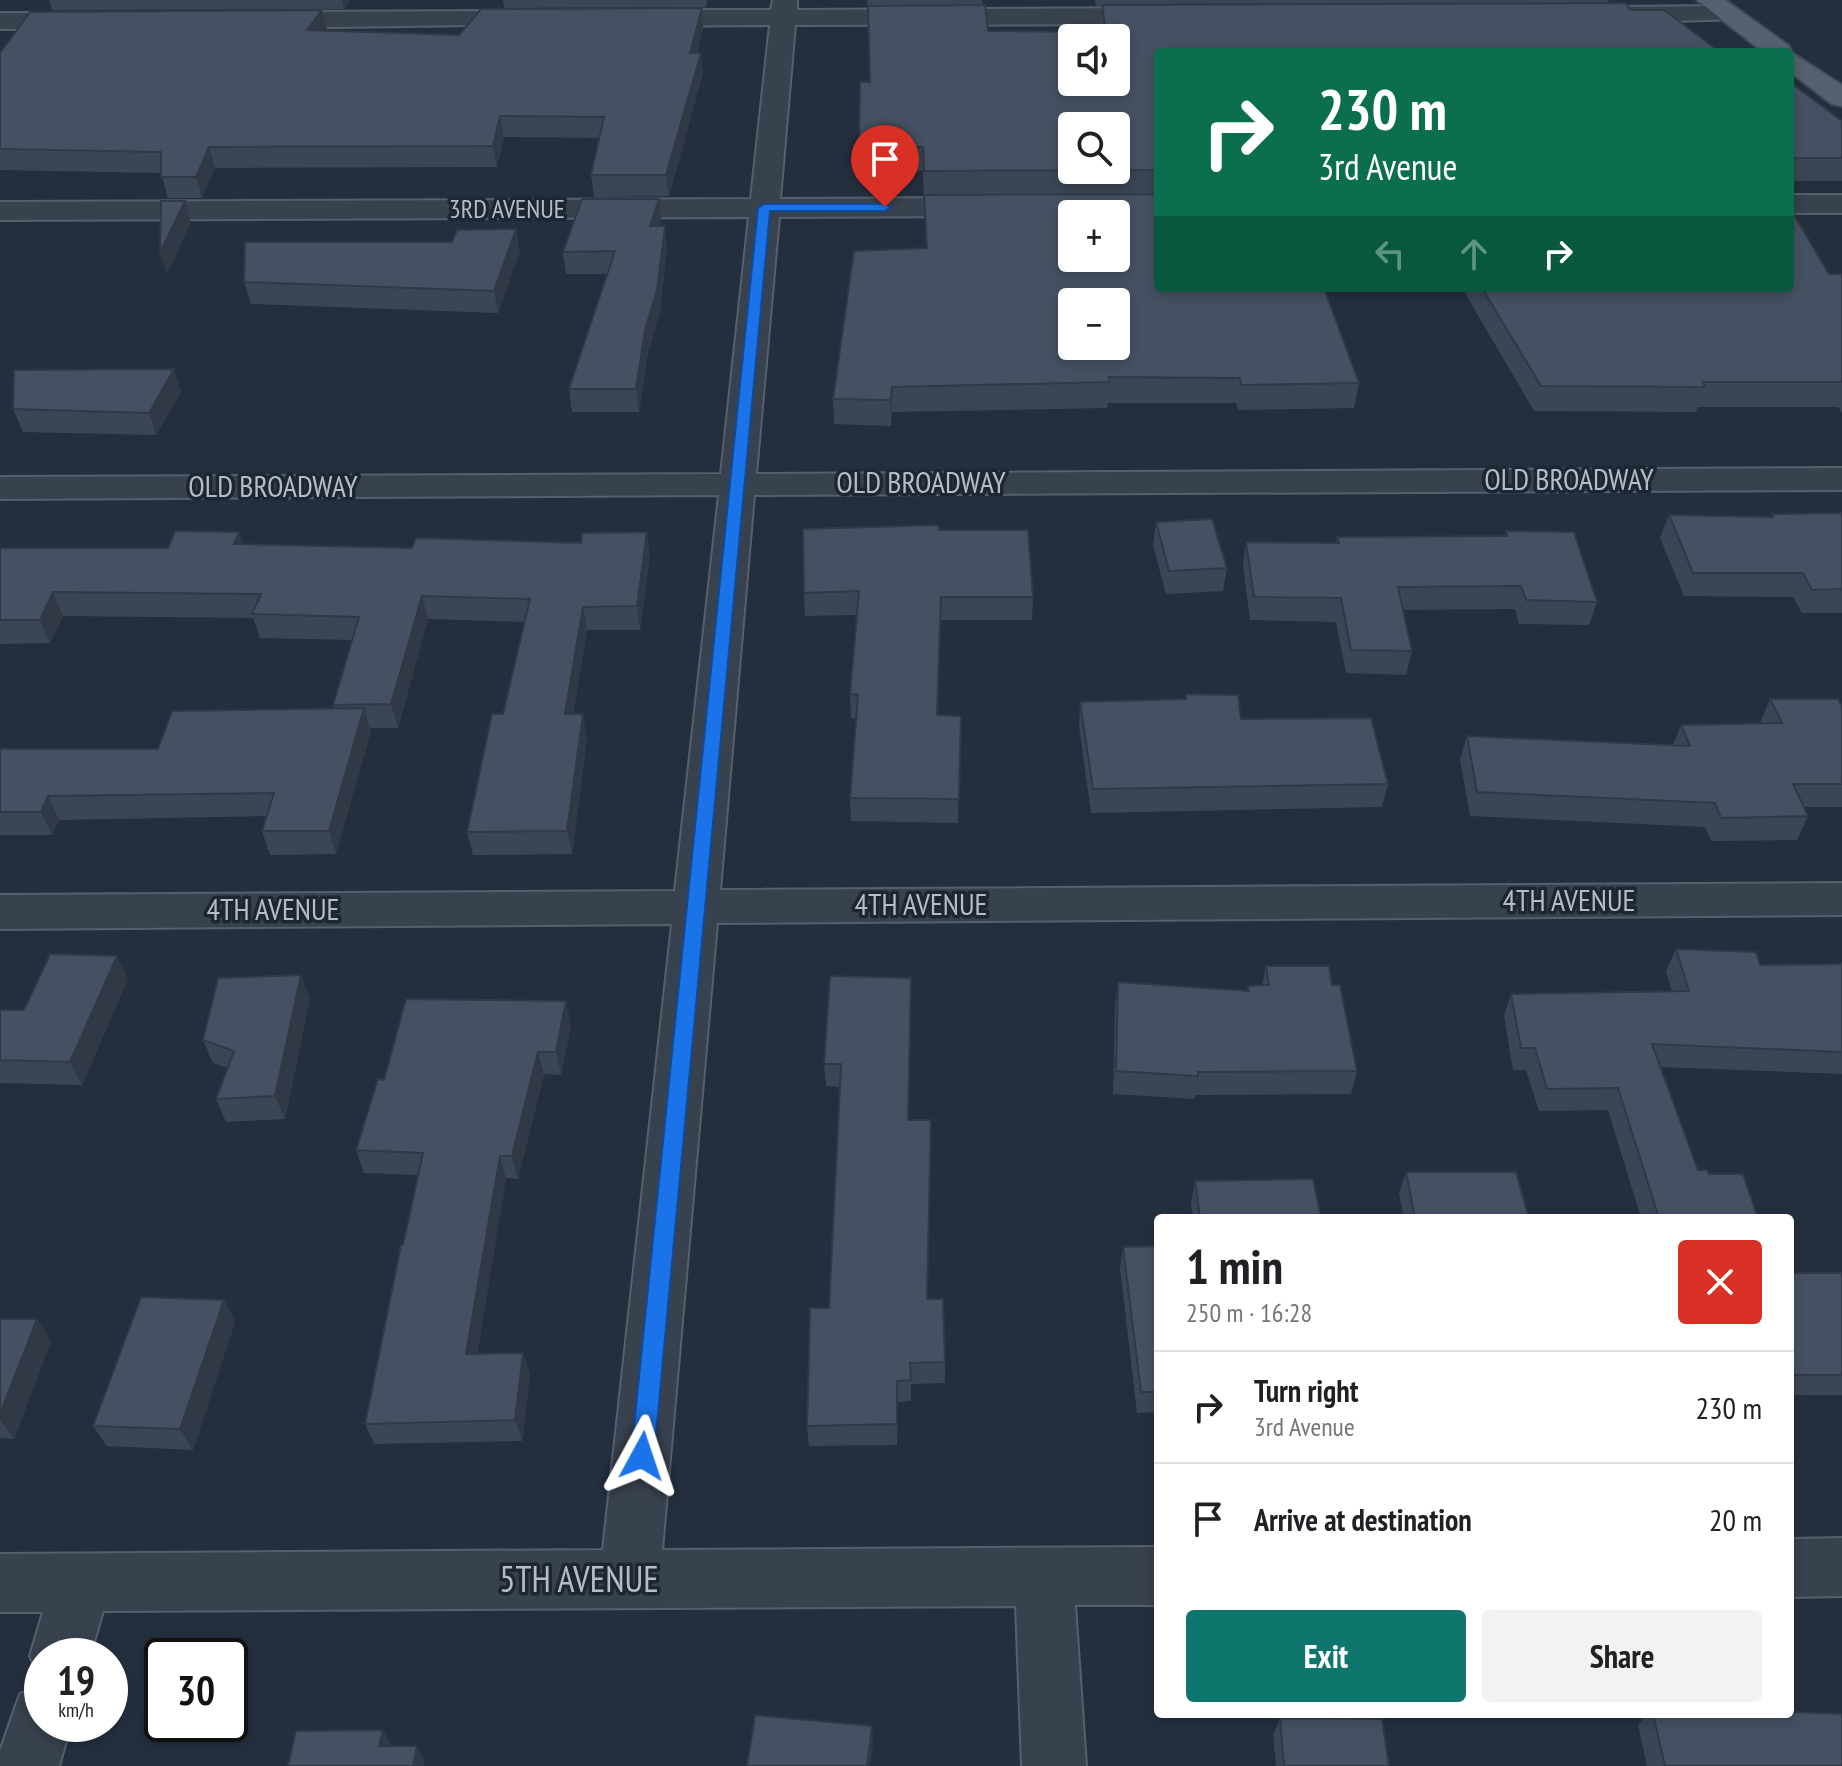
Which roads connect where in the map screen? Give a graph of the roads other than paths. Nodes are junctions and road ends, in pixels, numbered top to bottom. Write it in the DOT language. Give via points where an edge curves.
graph roads {
  1 [pos="1718,7"];
  2 [pos="784,9"];
  3 [pos="1592,15"];
  4 [pos="1181,16"];
  5 [pos="624,18"];
  6 [pos="561,19"];
  7 [pos="243,20"];
  8 [pos="0,21"];
  9 [pos="101,21"];
  10 [pos="1774,48"];
  11 [pos="1794,63"];
  12 [pos="1842,98"];
  13 [pos="1794,204"];
  14 [pos="1842,204"];
  15 [pos="1016,207"];
  16 [pos="764,208"];
  17 [pos="0,211"];
  18 [pos="1842,479"];
  19 [pos="738,484"];
  20 [pos="0,488"];
  21 [pos="1842,899"];
  22 [pos="696,906"];
  23 [pos="0,912"];
  24 [pos="1842,1567"];
  25 [pos="1794,1568"];
  26 [pos="1154,1576"];
  27 [pos="1044,1577"];
  28 [pos="630,1578"];
  29 [pos="0,1583"];
  30 [pos="82,1583"];
  31 [pos="65,1638"];
  32 [pos="34,1742"];
  33 [pos="27,1766"];
  34 [pos="1054,1766"];
  1 -- 3 [label="street"];
  1 -- 10 [label="main road"];
  2 -- 4 [label="street"];
  2 -- 5 [label="street"];
  2 -- 16 [label="street"];
  6 -- 7 [label="street"];
  8 -- 9 [label="street"];
  11 -- 12 [label="main road"];
  13 -- 14 [label="street"];
  15 -- 16 [label="street, 3RD AVENUE"];
  16 -- 17 [label="street, 3RD AVENUE"];
  16 -- 19 [label="street"];
  18 -- 19 [label="street, OLD BROADWAY"];
  19 -- 20 [label="street, OLD BROADWAY"];
  19 -- 22 [label="street"];
  21 -- 22 [label="street, 4TH AVENUE"];
  22 -- 23 [label="street, 4TH AVENUE"];
  22 -- 28 [label="street"];
  24 -- 25 [label="street"];
  26 -- 27 [label="street, 5TH AVENUE"];
  27 -- 28 [label="street, 5TH AVENUE"];
  27 -- 34 [label="street"];
  28 -- 30 [label="street, 5TH AVENUE"];
  29 -- 30 [label="street, 5TH AVENUE"];
  30 -- 31 [label="street"];
  32 -- 33 [label="street"];
}
